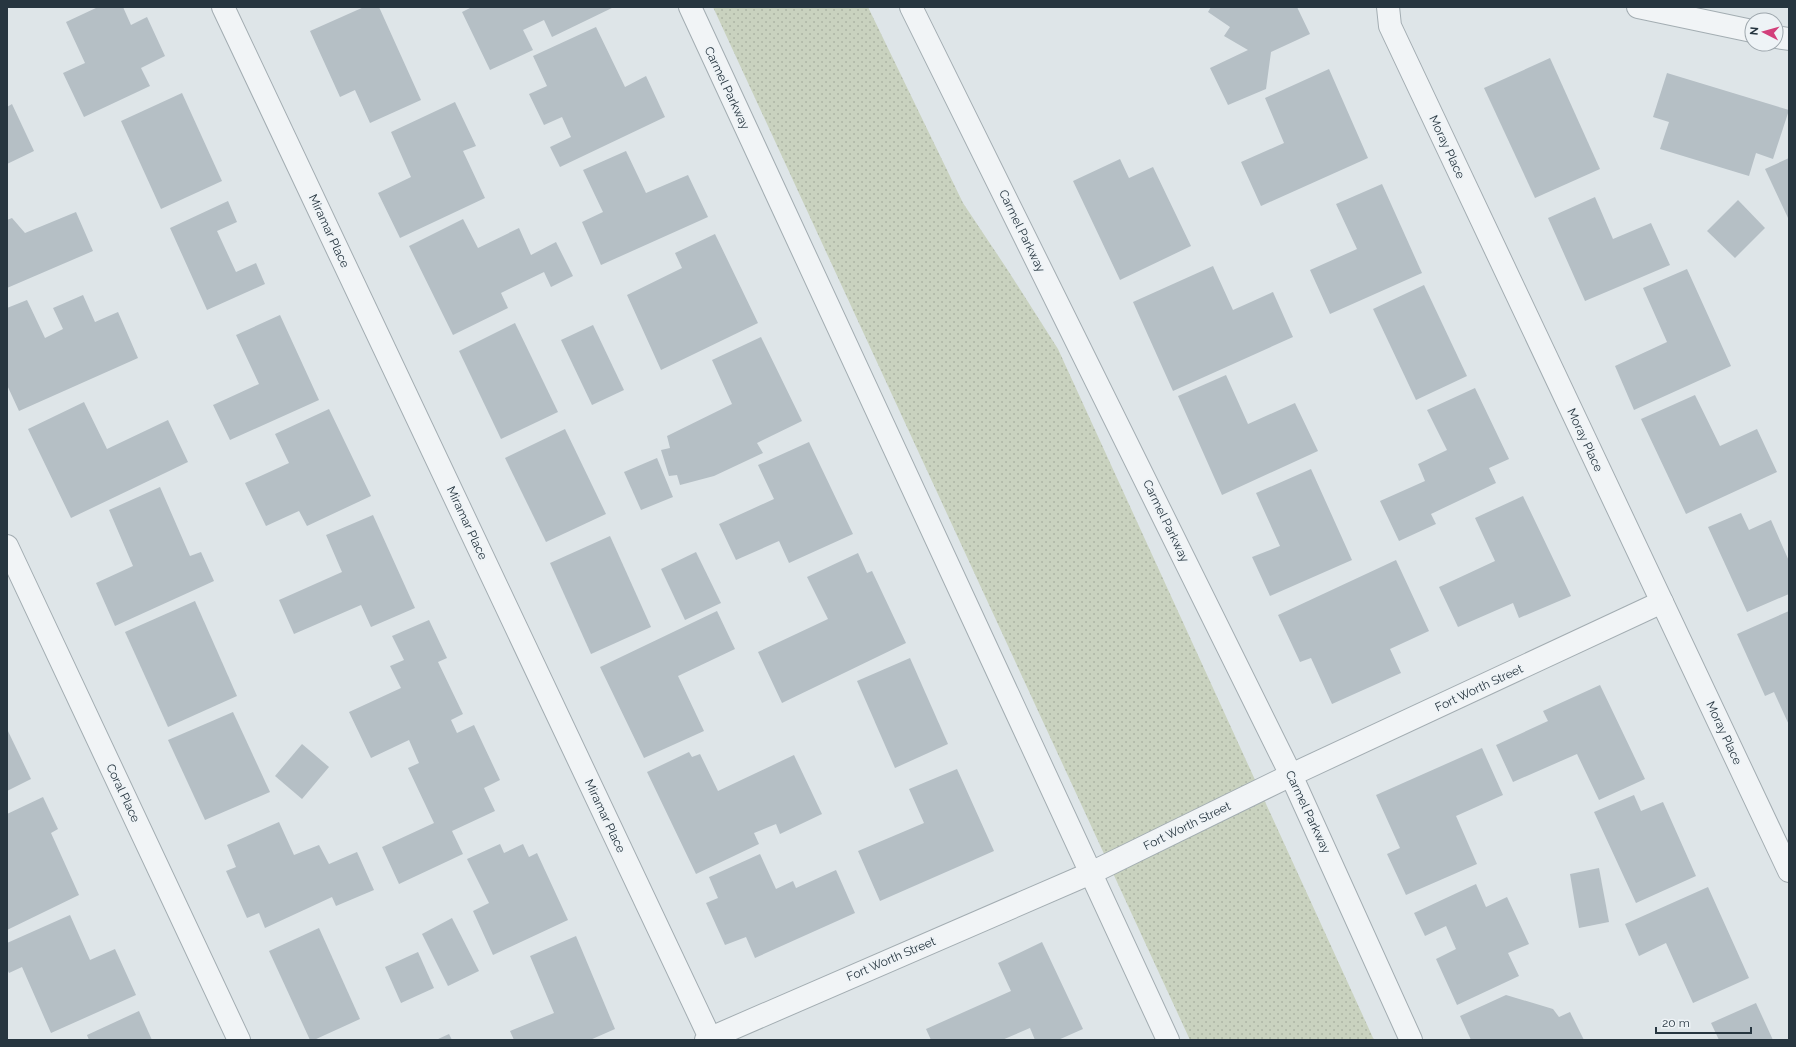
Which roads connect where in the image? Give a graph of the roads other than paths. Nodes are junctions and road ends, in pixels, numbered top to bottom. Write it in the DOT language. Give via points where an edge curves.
graph roads {
  1 [pos="223,7"];
  2 [pos="690,7"];
  3 [pos="911,7"];
  4 [pos="1388,7"];
  5 [pos="1638,7"];
  6 [pos="1744,30"];
  7 [pos="7,546"];
  8 [pos="1662,602"];
  9 [pos="1291,775"];
  10 [pos="1789,871"];
  11 [pos="1091,873"];
  12 [pos="709,1039"];
  13 [pos="239,1040"];
  14 [pos="1168,1040"];
  15 [pos="1411,1040"];
  1 -- 12 [label="street, Miramar Place"];
  2 -- 11 [label="street, Carmel Parkway"];
  3 -- 9 [label="street, Carmel Parkway"];
  4 -- 8 [label="street, Moray Place" via="1390,26"];
  5 -- 6 [label="street"];
  7 -- 13 [label="street, Coral Place"];
  8 -- 9 [label="street, Fort Worth Street"];
  8 -- 10 [label="street, Moray Place"];
  9 -- 11 [label="street, Fort Worth Street"];
  9 -- 15 [label="street, Carmel Parkway"];
  11 -- 12 [label="street, Fort Worth Street"];
  11 -- 14 [label="street, Carmel Parkway"];
}
